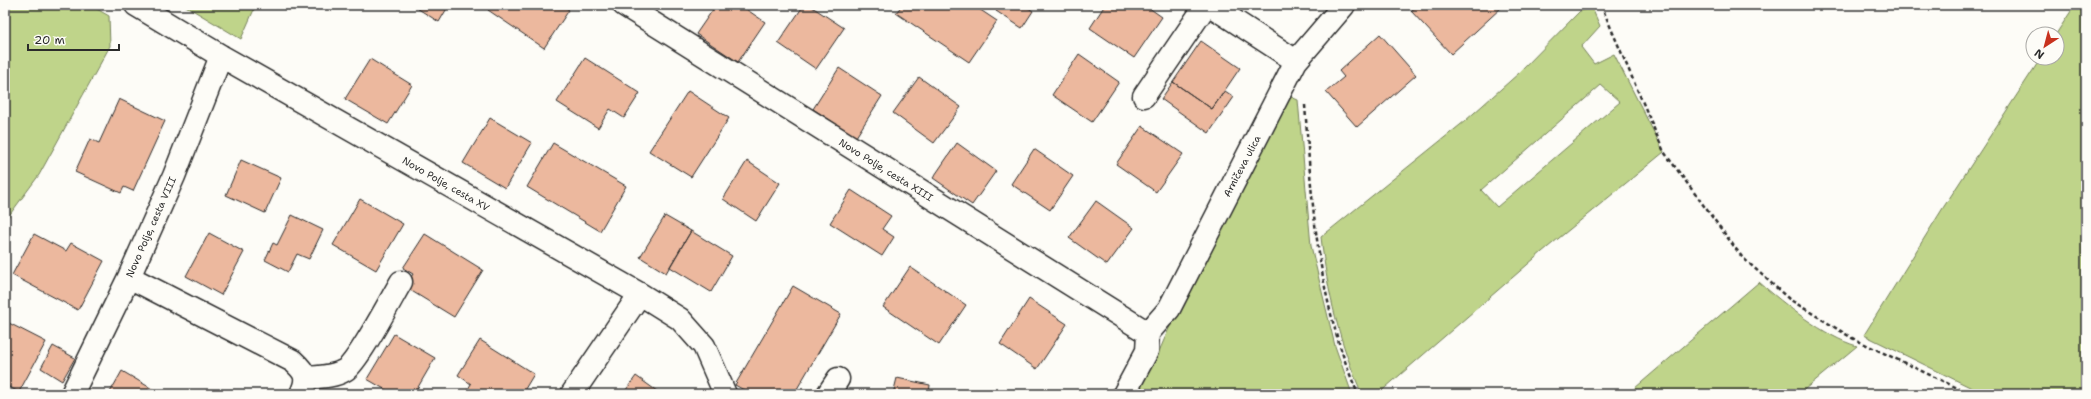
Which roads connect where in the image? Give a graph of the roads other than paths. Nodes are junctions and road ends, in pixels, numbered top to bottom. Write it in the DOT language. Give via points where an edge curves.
graph roads {
  1 [pos="136,5"];
  2 [pos="624,5"];
  3 [pos="1206,5"];
  4 [pos="1210,5"];
  5 [pos="1344,5"];
  6 [pos="221,56"];
  7 [pos="1296,61"];
  8 [pos="1144,96"];
  9 [pos="129,277"];
  10 [pos="401,282"];
  11 [pos="640,294"];
  12 [pos="1148,333"];
  13 [pos="304,386"];
  14 [pos="72,394"];
  15 [pos="572,394"];
  16 [pos="725,394"];
  17 [pos="1124,394"];
  1 -- 6 [label="street, Novo Polje, cesta XV"];
  2 -- 12 [label="street, Novo Polje, cesta XIII"];
  3 -- 8 [label="street"];
  4 -- 7 [label="street"];
  5 -- 7 [label="street, Arničeva ulica"];
  6 -- 9 [label="street, Novo Polje, cesta VIII" via="174,176"];
  6 -- 11 [label="street, Novo Polje, cesta XV"];
  7 -- 12 [label="street, Arničeva ulica" via="1169,309"];
  9 -- 13 [label="street" via="293,361 304,372"];
  9 -- 14 [label="street, Novo Polje, cesta VIII"];
  10 -- 13 [label="street" via="356,358 345,370"];
  11 -- 15 [label="street"];
  11 -- 16 [label="street, Novo Polje, cesta XV" via="680,319 704,346"];
  12 -- 17 [label="street" via="1147,351"];
}
